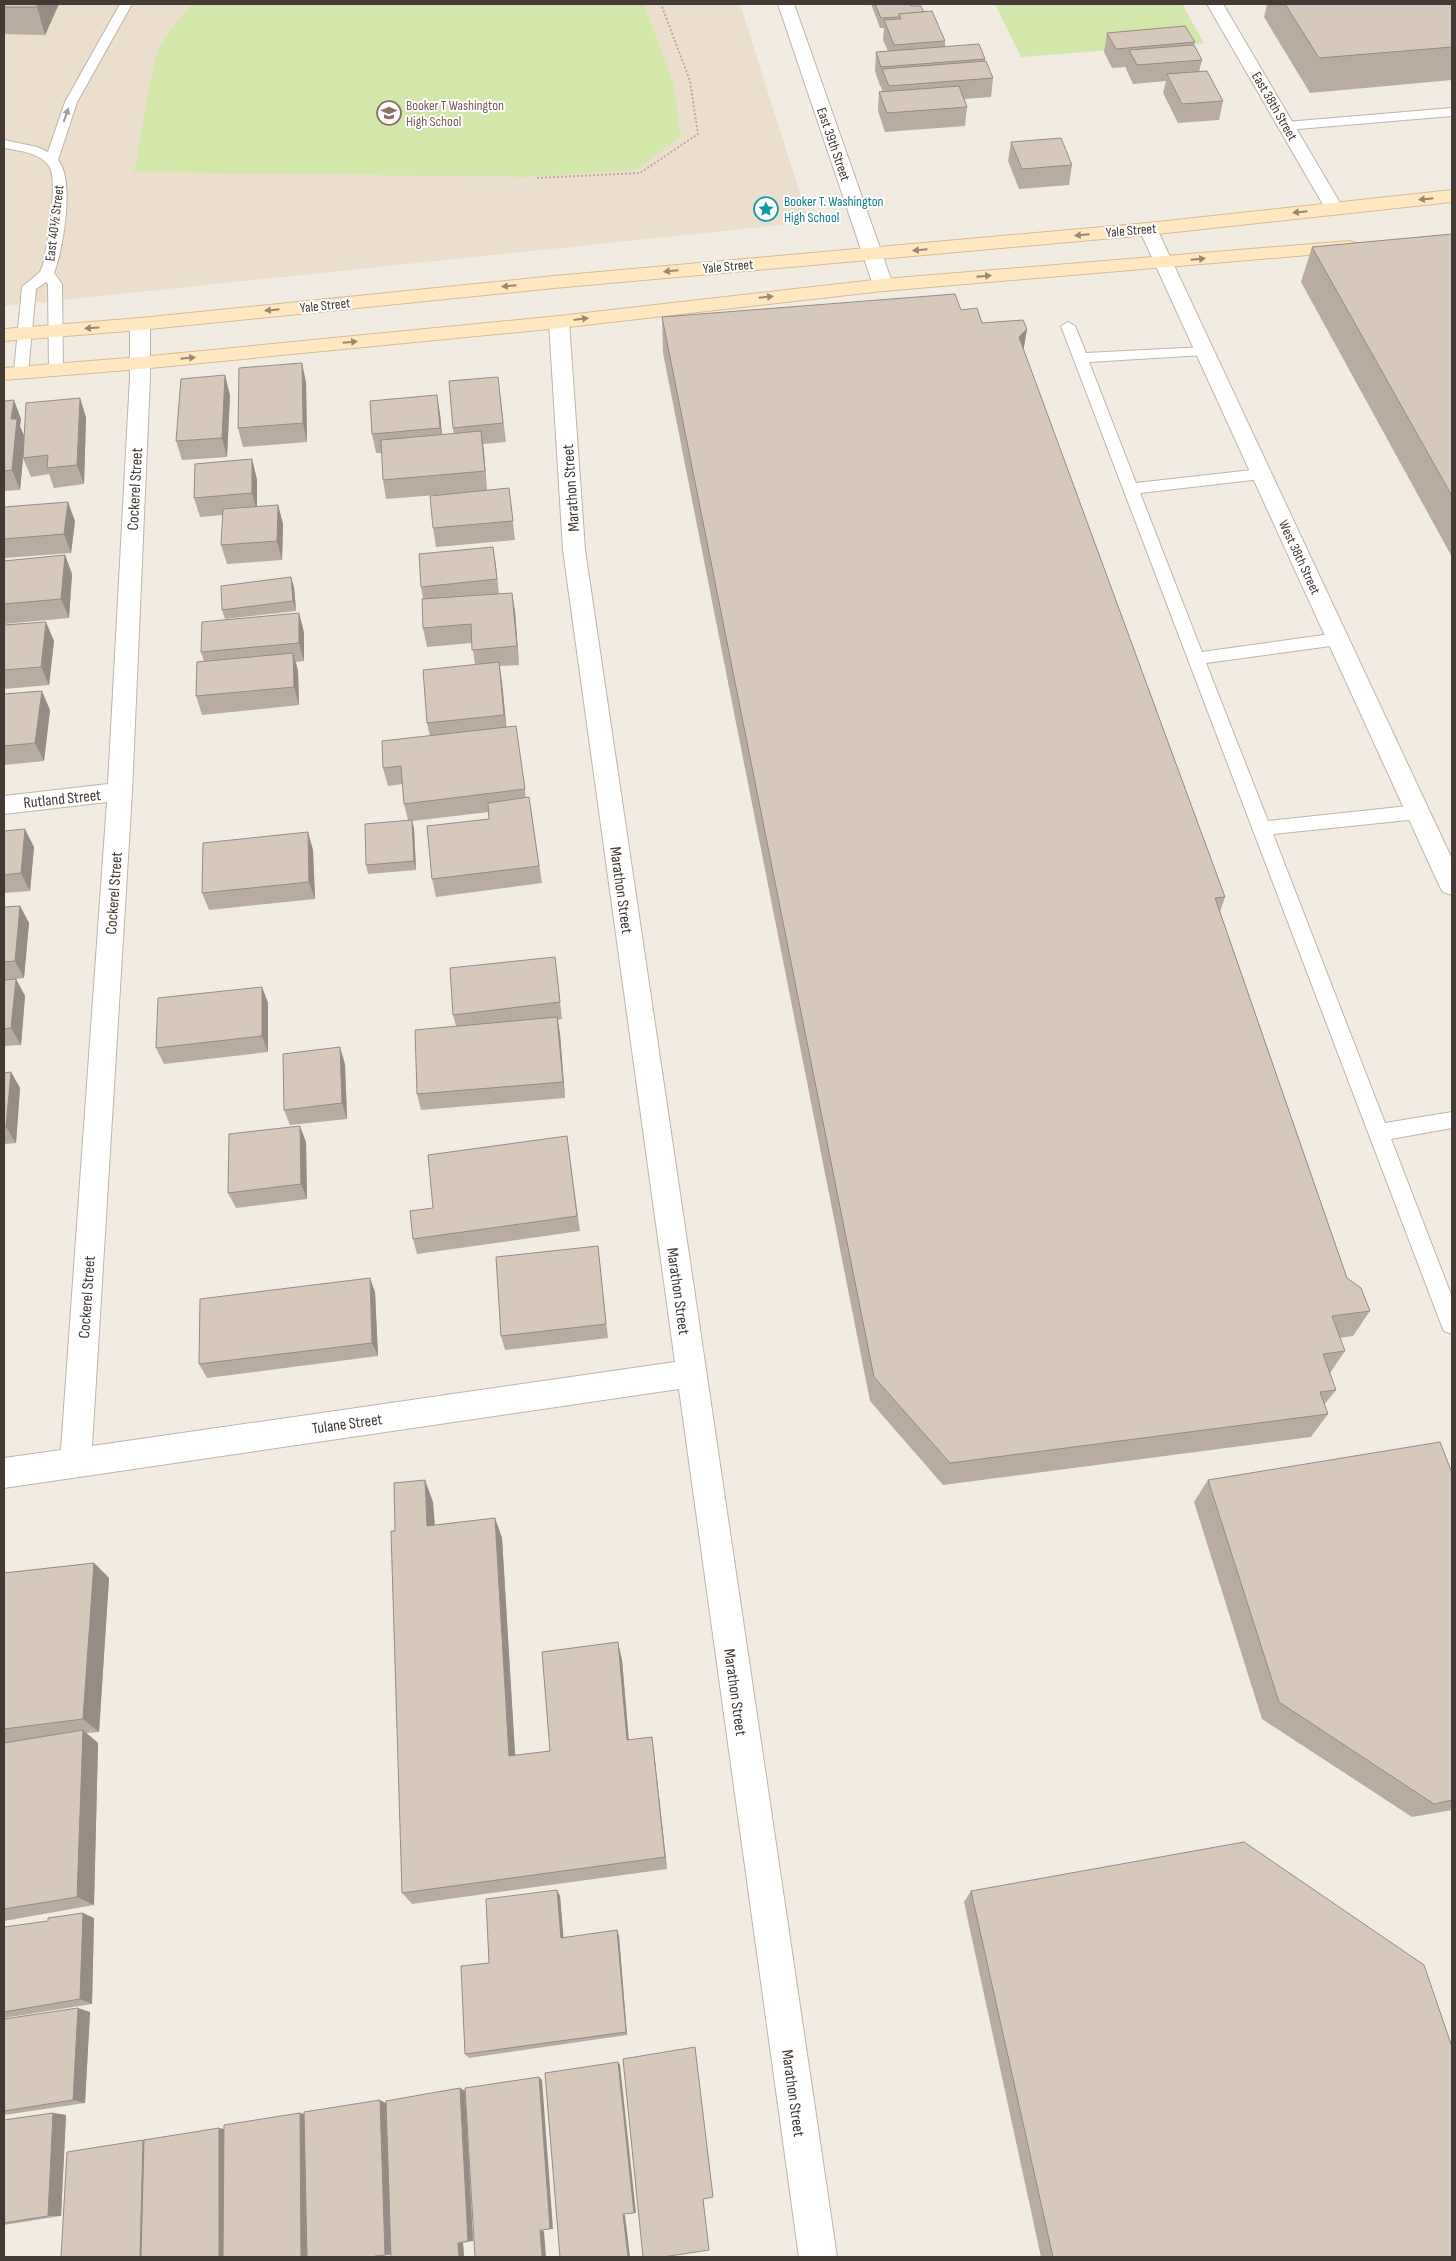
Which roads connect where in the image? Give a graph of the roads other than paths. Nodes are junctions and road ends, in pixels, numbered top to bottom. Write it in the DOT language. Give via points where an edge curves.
graph roads {
  1 [pos="126,4"];
  2 [pos="786,4"];
  3 [pos="1215,4"];
  4 [pos="1452,112"];
  5 [pos="1286,126"];
  6 [pos="4,144"];
  7 [pos="50,161"];
  8 [pos="1452,196"];
  9 [pos="1334,208"];
  10 [pos="1148,229"];
  11 [pos="1370,244"];
  12 [pos="872,254"];
  13 [pos="1163,262"];
  14 [pos="47,274"];
  15 [pos="883,284"];
  16 [pos="558,322"];
  17 [pos="140,324"];
  18 [pos="1068,326"];
  19 [pos="57,330"];
  20 [pos="25,333"];
  21 [pos="4,335"];
  22 [pos="1204,351"];
  23 [pos="1081,358"];
  24 [pos="140,363"];
  25 [pos="56,370"];
  26 [pos="13,373"];
  27 [pos="1262,474"];
  28 [pos="1131,489"];
  29 [pos="1338,639"];
  30 [pos="1196,659"];
  31 [pos="120,792"];
  32 [pos="4,805"];
  33 [pos="1418,812"];
  34 [pos="1261,829"];
  35 [pos="1452,884"];
  36 [pos="1452,1120"];
  37 [pos="1378,1133"];
  38 [pos="1452,1324"];
  39 [pos="690,1374"];
  40 [pos="76,1462"];
  41 [pos="4,1473"];
  42 [pos="818,2257"];
  7 -- 1 [label="lane, one-way" via="71,102"];
  2 -- 12 [label="street, East 39th Street"];
  3 -- 5 [label="street, East 38th Street"];
  4 -- 5 [label="lane"];
  5 -- 9 [label="street, East 38th Street"];
  6 -- 7 [label="lane, East 40½ Street" via="39,151"];
  7 -- 14 [label="lane, East 40½ Street" via="57,166 60,188 54,249"];
  8 -- 9 [label="main road, Yale Street, one-way"];
  9 -- 10 [label="main road, Yale Street, one-way"];
  10 -- 12 [label="main road, Yale Street, one-way"];
  10 -- 13 [label="street, West 38th Street"];
  13 -- 11 [label="main road, one-way"];
  12 -- 15 [label="street, East 39th Street"];
  12 -- 17 [label="main road, Yale Street, one-way"];
  15 -- 13 [label="main road, one-way"];
  13 -- 22 [label="street, West 38th Street"];
  14 -- 19 [label="lane, East 40½ Street" via="55,284"];
  14 -- 20 [label="lane, East 40½ Street" via="29,287"];
  16 -- 15 [label="main road, one-way"];
  24 -- 16 [label="main road, one-way"];
  16 -- 39 [label="street, Marathon Street" via="574,550"];
  17 -- 19 [label="main road, Yale Street, one-way"];
  17 -- 24 [label="street, Cockerel Street"];
  18 -- 23 [label="lane"];
  19 -- 20 [label="main road, Yale Street"];
  19 -- 25 [label="lane, East 40½ Street"];
  20 -- 21 [label="main road, Yale Street"];
  20 -- 26 [label="lane, East 40½ Street"];
  22 -- 23 [label="lane"];
  22 -- 27 [label="street, West 38th Street"];
  23 -- 28 [label="lane"];
  24 -- 25 [label="main road"];
  24 -- 31 [label="street, Cockerel Street"];
  25 -- 26 [label="main road"];
  27 -- 28 [label="lane"];
  27 -- 29 [label="street, West 38th Street"];
  28 -- 30 [label="lane"];
  29 -- 30 [label="lane"];
  29 -- 33 [label="street, West 38th Street"];
  30 -- 34 [label="lane"];
  31 -- 32 [label="street, Rutland Street"];
  31 -- 40 [label="street, Cockerel Street"];
  33 -- 34 [label="lane"];
  33 -- 35 [label="street, West 38th Street"];
  34 -- 37 [label="lane"];
  36 -- 37 [label="lane"];
  37 -- 38 [label="lane"];
  39 -- 40 [label="street, Tulane Street"];
  39 -- 42 [label="street, Marathon Street"];
  40 -- 41 [label="street, Tulane Street"];
}
